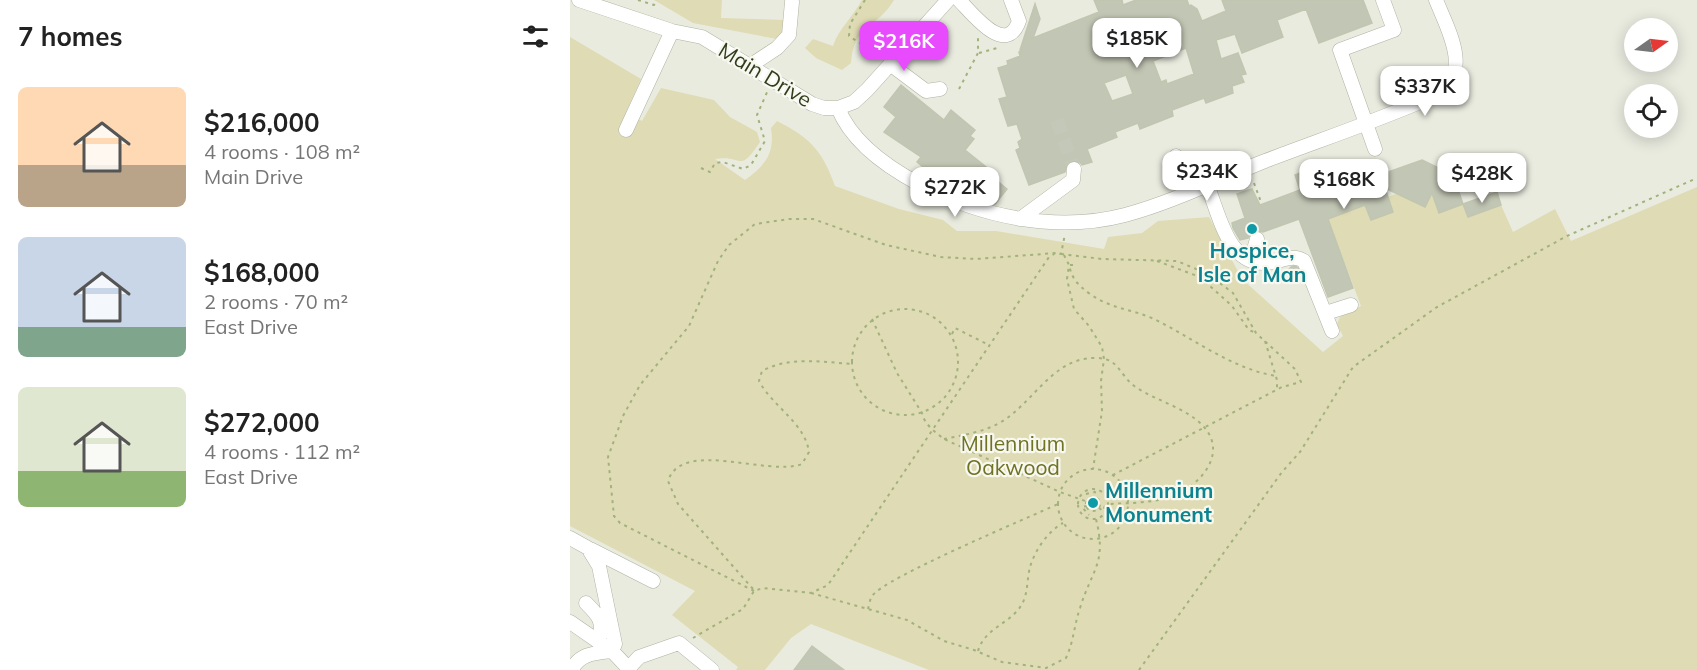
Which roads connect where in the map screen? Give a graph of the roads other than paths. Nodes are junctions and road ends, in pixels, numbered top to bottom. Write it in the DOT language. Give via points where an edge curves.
graph roads {
  1 [pos="948,0"];
  2 [pos="959,0"];
  3 [pos="1011,0"];
  4 [pos="1383,0"];
  5 [pos="1436,0"];
  6 [pos="584,1"];
  7 [pos="792,2"];
  8 [pos="672,31"];
  9 [pos="886,61"];
  10 [pos="751,65"];
  11 [pos="940,89"];
  12 [pos="838,108"];
  13 [pos="1366,123"];
  14 [pos="626,130"];
  15 [pos="1375,149"];
  16 [pos="1176,156"];
  17 [pos="1074,169"];
  18 [pos="1207,185"];
  19 [pos="1189,191"];
  20 [pos="1020,219"];
  21 [pos="1257,239"];
  22 [pos="1251,260"];
  23 [pos="1351,305"];
  24 [pos="1326,313"];
  25 [pos="1332,331"];
  26 [pos="570,538"];
  27 [pos="588,548"];
  28 [pos="653,581"];
  29 [pos="586,603"];
  30 [pos="570,622"];
  31 [pos="599,640"];
  32 [pos="612,651"];
  33 [pos="629,669"];
  34 [pos="572,670"];
  35 [pos="712,670"];
  1 -- 9 [label="street, Main Drive"];
  2 -- 3 [label="street" via="994,34 1002,36 1017,28 1019,21"];
  4 -- 13 [label="street" via="1394,30 1340,50"];
  5 -- 13 [label="street" via="1453,45 1457,67 1453,80 1439,94"];
  6 -- 8 [label="street, Main Drive"];
  7 -- 10 [label="street" via="789,35"];
  8 -- 10 [label="street, Main Drive" via="702,38"];
  8 -- 14 [label="street"];
  9 -- 11 [label="street" via="926,91"];
  9 -- 12 [label="street, Main Drive" via="854,102"];
  10 -- 12 [label="street, Main Drive" via="812,104"];
  12 -- 20 [label="street" via="847,128 903,176 967,205"];
  13 -- 15 [label="street"];
  13 -- 18 [label="street"];
  16 -- 19 [label="street"];
  17 -- 20 [label="street" via="1073,180"];
  18 -- 19 [label="street"];
  18 -- 22 [label="street" via="1227,240 1234,250"];
  19 -- 20 [label="street" via="1123,215 1064,222"];
  21 -- 22 [label="street"];
  22 -- 24 [label="street" via="1267,263 1293,256 1304,261"];
  23 -- 24 [label="street"];
  24 -- 25 [label="street"];
  26 -- 27 [label="street"];
  27 -- 28 [label="street"];
  27 -- 32 [label="street" via="599,566 615,644"];
  29 -- 31 [label="street" via="601,617"];
  30 -- 31 [label="street"];
  31 -- 32 [label="street"];
  32 -- 33 [label="street"];
  32 -- 34 [label="street" via="579,659"];
  33 -- 35 [label="street" via="639,657 679,643"];
}
